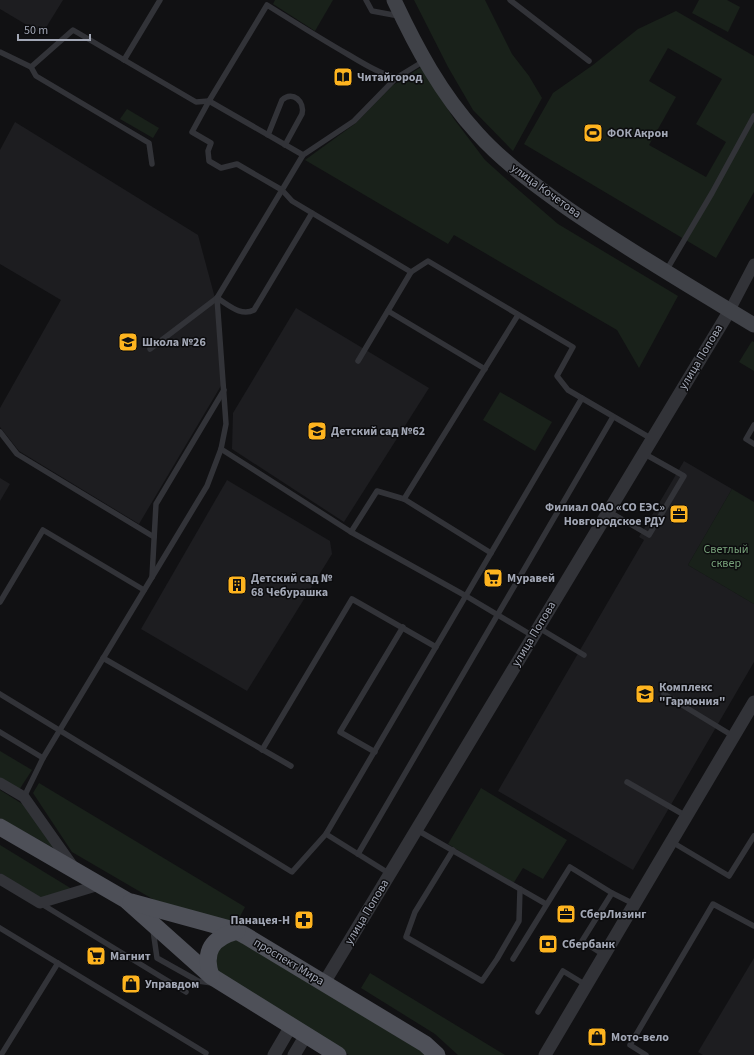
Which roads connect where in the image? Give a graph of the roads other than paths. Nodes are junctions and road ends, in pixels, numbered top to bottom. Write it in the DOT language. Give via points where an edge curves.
graph roads {
  1 [pos="160,0"];
  2 [pos="366,0"];
  3 [pos="394,0"];
  4 [pos="510,0"];
  5 [pos="268,3"];
  6 [pos="402,16"];
  7 [pos="0,52"];
  8 [pos="124,60"];
  9 [pos="425,61"];
  10 [pos="589,62"];
  11 [pos="31,67"];
  12 [pos="396,78"];
  13 [pos="209,101"];
  14 [pos="754,116"];
  15 [pos="268,135"];
  16 [pos="285,145"];
  17 [pos="303,155"];
  18 [pos="152,164"];
  19 [pos="282,190"];
  20 [pos="312,213"];
  21 [pos="754,264"];
  22 [pos="666,271"];
  23 [pos="411,272"];
  24 [pos="217,298"];
  25 [pos="730,310"];
  26 [pos="388,311"];
  27 [pos="518,315"];
  28 [pos="754,325"];
  29 [pos="150,349"];
  30 [pos="358,361"];
  31 [pos="484,369"];
  32 [pos="224,390"];
  33 [pos="582,398"];
  34 [pos="613,417"];
  35 [pos="754,425"];
  36 [pos="0,432"];
  37 [pos="652,439"];
  38 [pos="754,444"];
  39 [pos="221,449"];
  40 [pos="643,453"];
  41 [pos="404,499"];
  42 [pos="608,511"];
  43 [pos="351,532"];
  44 [pos="154,537"];
  45 [pos="491,553"];
  46 [pos="151,578"];
  47 [pos="144,590"];
  48 [pos="466,596"];
  49 [pos="0,602"];
  50 [pos="497,615"];
  51 [pos="402,627"];
  52 [pos="536,632"];
  53 [pos="436,647"];
  54 [pos="584,655"];
  55 [pos="103,658"];
  56 [pos="0,694"];
  57 [pos="664,694"];
  58 [pos="754,702"];
  59 [pos="59,730"];
  60 [pos="0,732"];
  61 [pos="734,736"];
  62 [pos="262,750"];
  63 [pos="375,752"];
  64 [pos="43,758"];
  65 [pos="290,766"];
  66 [pos="627,782"];
  67 [pos="0,783"];
  68 [pos="24,797"];
  69 [pos="686,817"];
  70 [pos="0,827"];
  71 [pos="417,830"];
  72 [pos="326,834"];
  73 [pos="754,836"];
  74 [pos="671,842"];
  75 [pos="452,850"];
  76 [pos="358,854"];
  77 [pos="75,871"];
  78 [pos="390,874"];
  79 [pos="0,879"];
  80 [pos="99,885"];
  81 [pos="520,890"];
  82 [pos="612,893"];
  83 [pos="126,900"];
  84 [pos="40,904"];
  85 [pos="546,904"];
  86 [pos="635,904"];
  87 [pos="754,926"];
  88 [pos="0,928"];
  89 [pos="237,931"];
  90 [pos="604,955"];
  91 [pos="513,959"];
  92 [pos="58,963"];
  93 [pos="216,980"];
  94 [pos="324,983"];
  95 [pos="586,985"];
  96 [pos="186,992"];
  97 [pos="538,1012"];
  98 [pos="291,1026"];
  99 [pos="306,1035"];
  100 [pos="206,1053"];
  101 [pos="434,1053"];
  102 [pos="2,1055"];
  103 [pos="274,1055"];
  104 [pos="294,1055"];
  105 [pos="338,1055"];
  106 [pos="545,1055"];
  107 [pos="646,1055"];
  1 -- 8 [label="lane"];
  2 -- 6 [label="lane" via="372,11"];
  3 -- 6 [label="main road, улица Кочетова"];
  4 -- 10 [label="lane"];
  5 -- 12 [label="lane" via="327,42 382,74"];
  5 -- 13 [label="lane"];
  6 -- 9 [label="main road, улица Кочетова"];
  7 -- 11 [label="lane"];
  8 -- 11 [label="lane" via="73,30"];
  8 -- 13 [label="lane" via="196,102"];
  9 -- 12 [label="lane"];
  9 -- 22 [label="main road, улица Кочетова" via="448,99 503,159 528,180 598,229"];
  11 -- 18 [label="lane" via="36,76 149,143"];
  12 -- 17 [label="lane" via="354,120"];
  13 -- 15 [label="lane"];
  13 -- 19 [label="lane" via="192,132 211,143 208,151 209,161 221,168 237,164"];
  14 -- 22 [label="lane"];
  15 -- 16 [label="lane"];
  15 -- 16 [label="lane" via="282,100 290,96 297,98 302,105 302,114"];
  16 -- 17 [label="lane"];
  17 -- 19 [label="lane"];
  19 -- 20 [label="lane" via="292,201"];
  19 -- 24 [label="lane"];
  20 -- 23 [label="lane"];
  20 -- 24 [label="lane" via="254,310 242,313"];
  21 -- 25 [label="street, улица Попова"];
  22 -- 25 [label="main road, улица Кочетова"];
  23 -- 26 [label="lane"];
  23 -- 27 [label="lane" via="428,261"];
  24 -- 29 [label="lane"];
  24 -- 32 [label="lane"];
  25 -- 28 [label="main road, улица Кочетова"];
  25 -- 37 [label="street, улица Попова"];
  26 -- 30 [label="lane"];
  26 -- 31 [label="lane"];
  27 -- 31 [label="lane"];
  27 -- 33 [label="lane" via="573,347 557,376 568,390"];
  31 -- 41 [label="lane"];
  32 -- 39 [label="lane" via="226,424"];
  32 -- 44 [label="lane" via="156,504"];
  33 -- 34 [label="lane"];
  33 -- 45 [label="lane"];
  34 -- 37 [label="lane"];
  34 -- 50 [label="lane"];
  35 -- 38 [label="lane" via="746,439"];
  36 -- 44 [label="lane" via="17,454"];
  37 -- 40 [label="street, улица Попова"];
  39 -- 43 [label="lane"];
  39 -- 46 [label="lane" via="207,486"];
  40 -- 42 [label="street, улица Попова"];
  40 -- 42 [label="lane" via="684,476 649,535"];
  41 -- 43 [label="lane" via="376,491"];
  41 -- 45 [label="lane"];
  42 -- 52 [label="street, улица Попова"];
  43 -- 48 [label="lane"];
  44 -- 46 [label="lane"];
  45 -- 48 [label="lane"];
  46 -- 47 [label="lane"];
  47 -- 49 [label="lane" via="43,530"];
  47 -- 55 [label="lane"];
  48 -- 50 [label="lane"];
  48 -- 53 [label="lane"];
  50 -- 52 [label="lane"];
  50 -- 76 [label="lane"];
  51 -- 53 [label="lane"];
  51 -- 62 [label="lane" via="352,599"];
  51 -- 63 [label="lane" via="340,732"];
  52 -- 54 [label="lane"];
  52 -- 71 [label="street, улица Попова"];
  53 -- 63 [label="lane"];
  55 -- 59 [label="lane"];
  55 -- 62 [label="lane"];
  56 -- 59 [label="lane"];
  57 -- 61 [label="lane"];
  58 -- 61 [label="street"];
  59 -- 64 [label="lane"];
  59 -- 72 [label="lane" via="292,872"];
  60 -- 64 [label="lane"];
  61 -- 69 [label="street"];
  62 -- 65 [label="lane"];
  63 -- 72 [label="lane"];
  64 -- 68 [label="lane"];
  66 -- 69 [label="lane"];
  67 -- 68 [label="street"];
  68 -- 77 [label="street"];
  69 -- 74 [label="street"];
  70 -- 77 [label="main road, проспект Мира"];
  71 -- 75 [label="lane"];
  71 -- 78 [label="street, улица Попова"];
  72 -- 76 [label="lane"];
  73 -- 74 [label="lane" via="729,876"];
  74 -- 86 [label="street"];
  75 -- 81 [label="lane"];
  75 -- 81 [label="lane" via="415,912 406,937 482,981 519,921"];
  76 -- 78 [label="lane"];
  77 -- 80 [label="main road, проспект Мира"];
  78 -- 94 [label="street, улица Попова"];
  79 -- 84 [label="street"];
  80 -- 83 [label="main road, проспект Мира"];
  80 -- 84 [label="street"];
  81 -- 85 [label="lane"];
  82 -- 85 [label="lane" via="570,867"];
  82 -- 86 [label="lane"];
  82 -- 90 [label="lane" via="582,941"];
  83 -- 89 [label="main road, проспект Мира"];
  83 -- 93 [label="main road, проспект Мира"];
  84 -- 96 [label="lane"];
  85 -- 91 [label="lane"];
  86 -- 90 [label="street"];
  87 -- 107 [label="lane" via="713,904 630,1045"];
  88 -- 92 [label="lane"];
  89 -- 93 [label="main road" via="223,935 211,946 208,967"];
  89 -- 94 [label="main road, проспект Мира"];
  90 -- 95 [label="street"];
  92 -- 100 [label="lane"];
  92 -- 102 [label="lane"];
  93 -- 98 [label="main road, проспект Мира"];
  94 -- 101 [label="main road, проспект Мира" via="426,1044"];
  95 -- 97 [label="lane" via="563,971"];
  95 -- 106 [label="street"];
  98 -- 99 [label="main road, проспект Мира"];
  98 -- 103 [label="street"];
  99 -- 104 [label="street"];
  99 -- 105 [label="main road, проспект Мира"];
}
